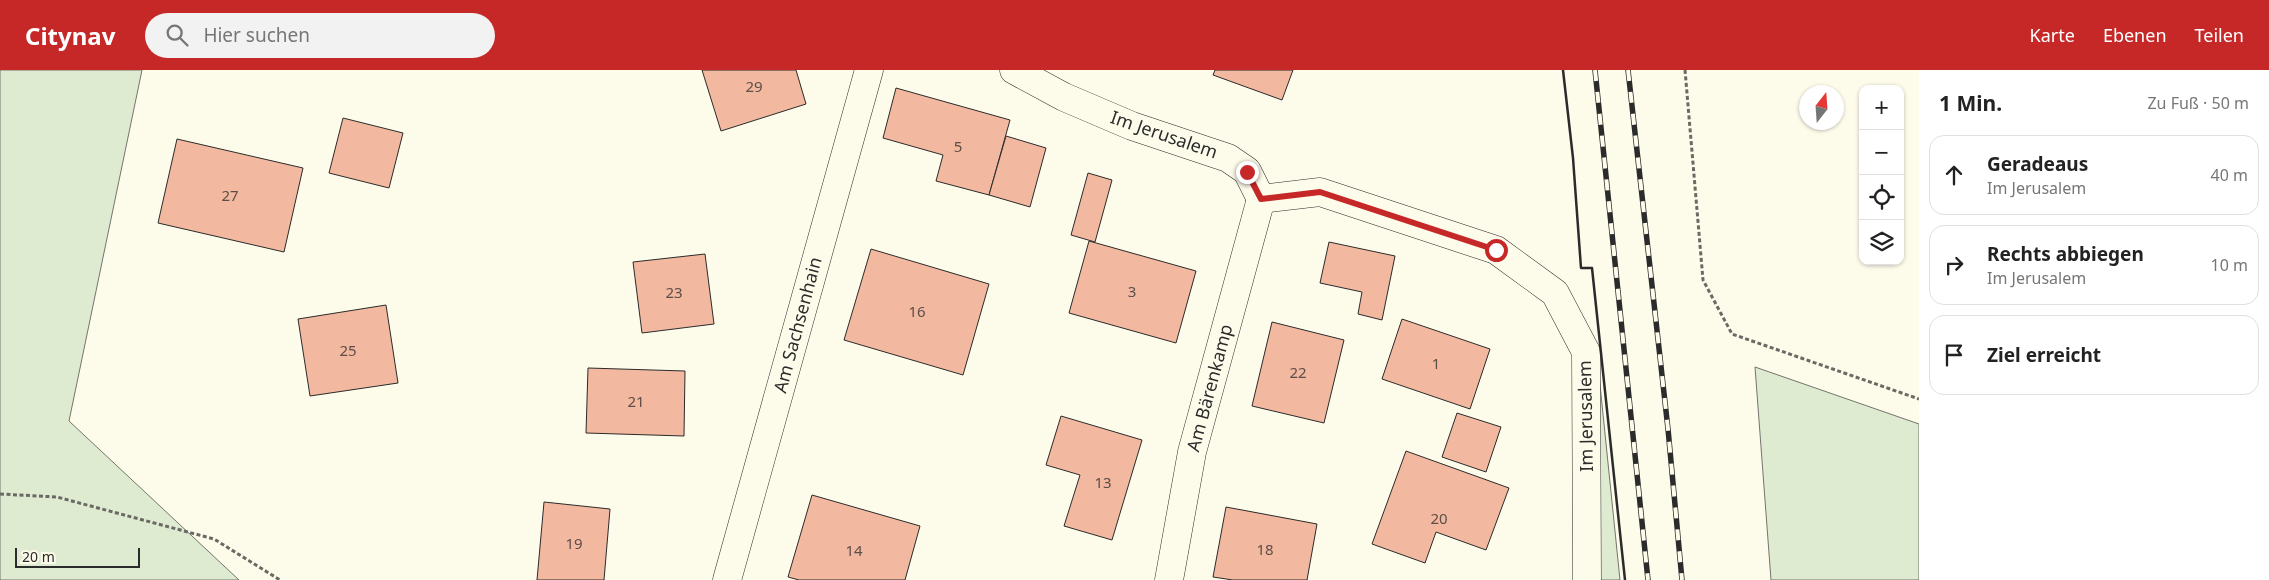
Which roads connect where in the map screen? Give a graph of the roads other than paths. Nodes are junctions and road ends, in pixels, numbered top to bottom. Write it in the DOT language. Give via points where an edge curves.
graph roads {
  1 [pos="869,70"];
  2 [pos="1014,70"];
  3 [pos="1261,199"];
  4 [pos="727,580"];
  5 [pos="1169,580"];
  6 [pos="1588,580"];
  1 -- 4 [label="street, Am Sachsenhain"];
  2 -- 3 [label="street, Im Jerusalem" via="1064,98 1132,126 1228,158 1247,172"];
  3 -- 5 [label="street, Am Bärenkamp" via="1192,452"];
  3 -- 6 [label="street, Im Jerusalem" via="1320,192 1496,250 1555,293 1586,352"];
}
